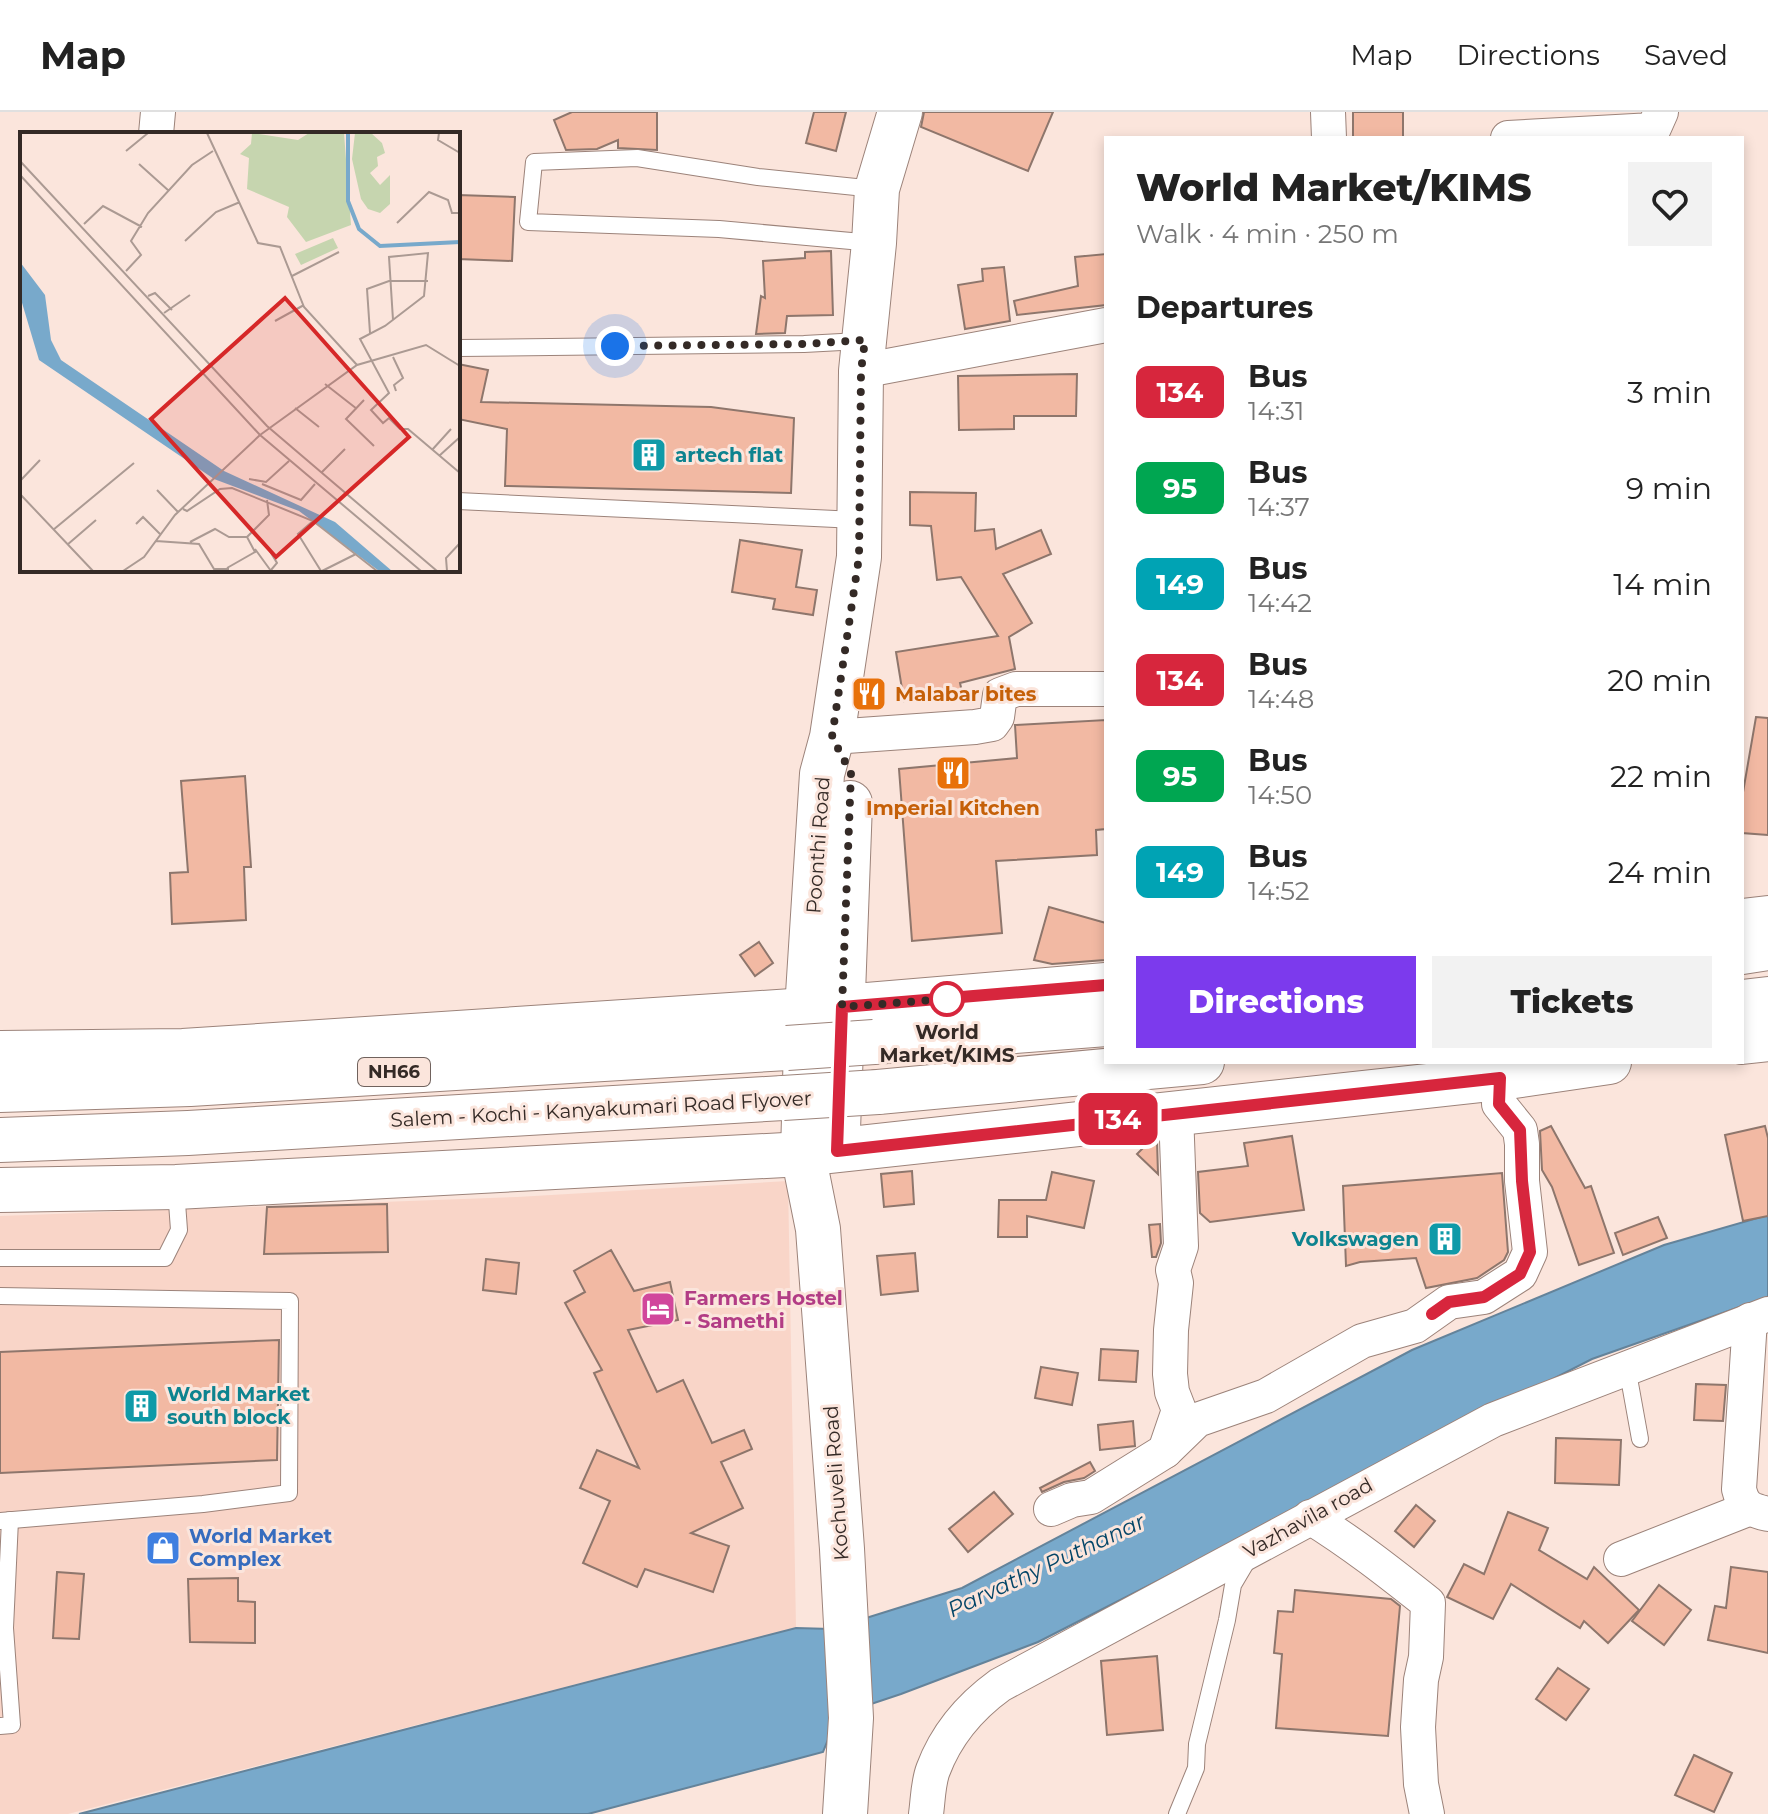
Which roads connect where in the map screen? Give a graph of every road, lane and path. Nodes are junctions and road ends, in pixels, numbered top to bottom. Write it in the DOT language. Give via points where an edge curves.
graph roads {
  1 [pos="158,112"];
  2 [pos="900,112"];
  3 [pos="1328,112"];
  4 [pos="1661,112"];
  5 [pos="156,132"];
  6 [pos="1329,136"];
  7 [pos="1544,136"];
  8 [pos="877,189"];
  9 [pos="874,243"];
  10 [pos="1104,325"];
  11 [pos="460,348"];
  12 [pos="863,356"];
  13 [pos="460,501"];
  14 [pos="861,521"];
  15 [pos="1104,689"];
  16 [pos="832,737"];
  17 [pos="1768,918"];
  18 [pos="1744,921"];
  19 [pos="1768,948"];
  20 [pos="1744,952"];
  21 [pos="1104,985"];
  22 [pos="1768,999"];
  23 [pos="1744,1002"];
  24 [pos="824,1009"];
  25 [pos="1104,1024"];
  26 [pos="1768,1039"];
  27 [pos="1744,1042"];
  28 [pos="0,1053"];
  29 [pos="1180,1064"];
  30 [pos="1595,1064"];
  31 [pos="1500,1078"];
  32 [pos="0,1090"];
  33 [pos="1176,1113"];
  34 [pos="0,1140"];
  35 [pos="820,1152"];
  36 [pos="176,1187"];
  37 [pos="0,1190"];
  38 [pos="0,1258"];
  39 [pos="0,1296"];
  40 [pos="1759,1317"];
  41 [pos="1627,1367"];
  42 [pos="1640,1439"];
  43 [pos="1165,1451"];
  44 [pos="1051,1509"];
  45 [pos="1758,1511"];
  46 [pos="1310,1517"];
  47 [pos="5,1521"];
  48 [pos="1256,1547"];
  49 [pos="1621,1559"];
  50 [pos="0,1726"];
  51 [pos="845,1814"];
  52 [pos="926,1814"];
  53 [pos="1177,1814"];
  54 [pos="1427,1814"];
  1 -- 5 [label="street"];
  2 -- 8 [label="main road, Poonthi Road"];
  3 -- 6 [label="street"];
  4 -- 7 [label="street" via="1653,130"];
  8 -- 9 [label="main road, Poonthi Road"];
  8 -- 9 [label="lane" via="637,158 534,162 528,222 719,229"];
  9 -- 12 [label="main road, Poonthi Road"];
  10 -- 12 [label="street"];
  11 -- 12 [label="lane" via="804,344"];
  12 -- 14 [label="main road, Poonthi Road"];
  13 -- 14 [label="lane"];
  14 -- 16 [label="main road, Poonthi Road"];
  15 -- 16 [label="street" via="1016,689 1000,695 992,724"];
  16 -- 24 [label="main road, Poonthi Road" via="822,774"];
  17 -- 18 [label="main road"];
  19 -- 20 [label="main road"];
  21 -- 24 [label="main road"];
  22 -- 23 [label="main road"];
  24 -- 28 [label="main road" via="183,1051"];
  24 -- 35 [label="main road, Poonthi Road"];
  25 -- 32 [label="main road, NH66, bridge" via="205,1083"];
  26 -- 27 [label="main road"];
  29 -- 34 [label="main road, Salem - Kochi - Kanyakumari Road Flyover, bridge" via="878,1092"];
  30 -- 31 [label="main road"];
  31 -- 33 [label="main road"];
  31 -- 43 [label="street" via="1499,1104 1520,1130 1522,1144 1530,1252 1520,1274 1484,1297 1449,1302 1415,1326 1362,1341 1266,1396 1197,1420"];
  33 -- 35 [label="main road"];
  33 -- 43 [label="street" via="1181,1246 1173,1270 1170,1374 1179,1410"];
  35 -- 36 [label="main road"];
  35 -- 51 [label="main road, Kochuveli Road" via="818,1229 851,1718"];
  36 -- 37 [label="main road"];
  36 -- 38 [label="lane" via="179,1230 165,1258"];
  39 -- 47 [label="lane" via="290,1301 289,1493"];
  40 -- 41 [label="street, Vazhavila road"];
  40 -- 45 [label="street" via="1739,1489 1741,1501"];
  41 -- 42 [label="lane"];
  41 -- 46 [label="street, Vazhavila road" via="1493,1420"];
  43 -- 44 [label="street" via="1091,1497"];
  45 -- 49 [label="street"];
  46 -- 48 [label="street, Vazhavila road"];
  46 -- 54 [label="street" via="1353,1543 1428,1603 1418,1727"];
  47 -- 50 [label="lane" via="12,1725"];
  48 -- 52 [label="street, Vazhavila road" via="1029,1668 980,1700 956,1727 933,1770"];
  48 -- 53 [label="lane" via="1233,1585 1196,1768"];
}
